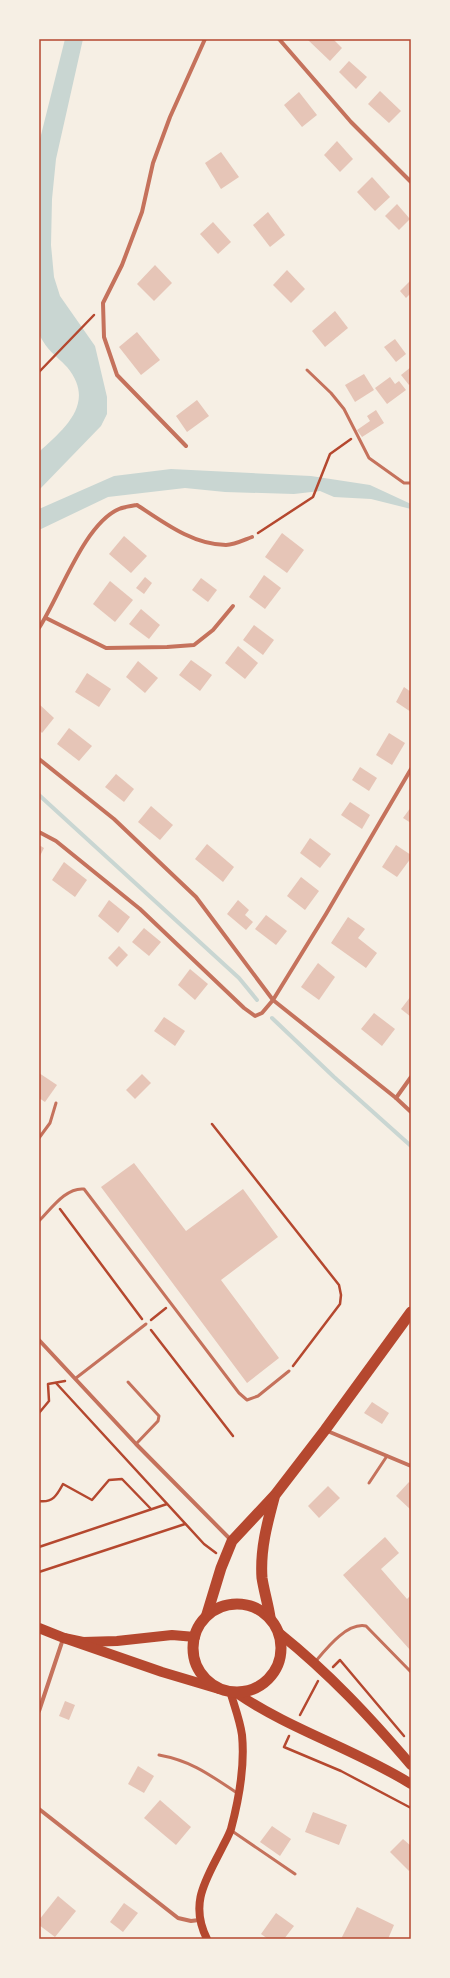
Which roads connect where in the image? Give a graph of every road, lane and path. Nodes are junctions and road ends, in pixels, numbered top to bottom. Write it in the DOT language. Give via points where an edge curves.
graph roads {
  1 [pos="205,39"];
  2 [pos="279,39"];
  3 [pos="411,182"];
  4 [pos="88,322"];
  5 [pos="307,370"];
  6 [pos="39,372"];
  7 [pos="356,436"];
  8 [pos="186,446"];
  9 [pos="411,483"];
  10 [pos="252,537"];
  11 [pos="233,606"];
  12 [pos="46,618"];
  13 [pos="39,628"];
  14 [pos="39,759"];
  15 [pos="411,769"];
  16 [pos="39,832"];
  17 [pos="273,1000"];
  18 [pos="411,1077"];
  19 [pos="396,1098"];
  20 [pos="56,1103"];
  21 [pos="411,1112"];
  22 [pos="212,1124"];
  23 [pos="39,1138"];
  24 [pos="39,1221"];
  25 [pos="172,1304"];
  26 [pos="411,1312"];
  27 [pos="146,1324"];
  28 [pos="39,1340"];
  29 [pos="290,1371"];
  30 [pos="76,1378"];
  31 [pos="128,1382"];
  32 [pos="56,1383"];
  33 [pos="39,1413"];
  34 [pos="325,1430"];
  35 [pos="136,1444"];
  36 [pos="387,1455"];
  37 [pos="411,1466"];
  38 [pos="369,1482"];
  39 [pos="275,1495"];
  40 [pos="39,1501"];
  41 [pos="167,1504"];
  42 [pos="151,1509"];
  43 [pos="185,1524"];
  44 [pos="232,1541"];
  45 [pos="39,1547"];
  46 [pos="224,1559"];
  47 [pos="39,1572"];
  48 [pos="207,1614"];
  49 [pos="270,1617"];
  50 [pos="39,1628"];
  51 [pos="279,1633"];
  52 [pos="195,1637"];
  53 [pos="64,1638"];
  54 [pos="315,1662"];
  55 [pos="411,1672"];
  56 [pos="326,1673"];
  57 [pos="228,1691"];
  58 [pos="39,1711"];
  59 [pos="294,1727"];
  60 [pos="406,1739"];
  61 [pos="160,1755"];
  62 [pos="411,1765"];
  63 [pos="411,1784"];
  64 [pos="239,1794"];
  65 [pos="411,1808"];
  66 [pos="39,1809"];
  67 [pos="231,1830"];
  68 [pos="295,1874"];
  69 [pos="199,1920"];
  70 [pos="207,1939"];
  1 -- 8 [label="street" via="153,163 142,212 122,265 103,303 104,337 117,375"];
  2 -- 3 [label="street" via="351,122"];
  4 -- 6 [label="path"];
  5 -- 7 [label="lane" via="344,409"];
  7 -- 9 [label="lane" via="369,458 404,483"];
  7 -- 10 [label="path" via="330,454 313,497"];
  10 -- 12 [label="street" via="227,545 201,541 171,527 137,505 118,509 98,525 86,539"];
  11 -- 12 [label="street" via="213,630 194,645 167,647 106,648"];
  12 -- 13 [label="street"];
  14 -- 17 [label="street" via="114,820 196,897"];
  15 -- 17 [label="street"];
  16 -- 17 [label="street" via="56,841 140,910 255,1016"];
  17 -- 19 [label="street"];
  18 -- 19 [label="street"];
  19 -- 21 [label="street"];
  20 -- 23 [label="lane" via="50,1123"];
  22 -- 29 [label="path" via="339,1285 340,1304"];
  24 -- 25 [label="lane" via="71,1191 84,1189"];
  25 -- 27 [label="path"];
  25 -- 29 [label="lane" via="247,1400 258,1396"];
  26 -- 34 [label="highway"];
  27 -- 30 [label="lane"];
  28 -- 30 [label="street"];
  30 -- 32 [label="path"];
  30 -- 35 [label="street"];
  31 -- 35 [label="lane" via="159,1416 158,1421"];
  32 -- 33 [label="path" via="48,1384 49,1401"];
  32 -- 41 [label="path"];
  34 -- 36 [label="street"];
  34 -- 39 [label="highway"];
  35 -- 44 [label="street"];
  36 -- 37 [label="street"];
  36 -- 38 [label="lane"];
  39 -- 44 [label="highway"];
  39 -- 49 [label="highway" via="263,1546 262,1578"];
  40 -- 42 [label="path" via="47,1502 56,1496 63,1484 92,1500 109,1480 122,1479"];
  41 -- 42 [label="path"];
  41 -- 43 [label="path"];
  42 -- 45 [label="path"];
  43 -- 46 [label="path" via="204,1544"];
  43 -- 47 [label="path"];
  44 -- 46 [label="highway"];
  46 -- 48 [label="highway"];
  48 -- 49 [label="highway" via="222,1605 239,1603 256,1607"];
  48 -- 52 [label="highway" via="197,1628"];
  49 -- 51 [label="highway"];
  50 -- 53 [label="main road"];
  51 -- 54 [label="main road"];
  51 -- 57 [label="highway" via="282,1650 278,1665 267,1681 252,1690"];
  52 -- 53 [label="main road" via="172,1635 101,1642"];
  52 -- 57 [label="highway" via="192,1645 195,1662 204,1678"];
  53 -- 57 [label="main road" via="162,1672"];
  53 -- 58 [label="street"];
  54 -- 55 [label="lane" via="351,1627 360,1625 366,1626"];
  54 -- 56 [label="main road"];
  56 -- 59 [label="path" via="315,1684"];
  56 -- 60 [label="path" via="340,1660"];
  56 -- 62 [label="main road" via="367,1713"];
  57 -- 59 [label="main road"];
  57 -- 64 [label="main road" via="242,1735"];
  59 -- 63 [label="main road" via="376,1764"];
  59 -- 65 [label="path" via="284,1747 341,1771"];
  61 -- 64 [label="lane" via="180,1759"];
  64 -- 67 [label="main road"];
  66 -- 69 [label="street" via="178,1918"];
  67 -- 68 [label="lane"];
  67 -- 69 [label="main road" via="203,1886"];
  69 -- 70 [label="main road"];
}
